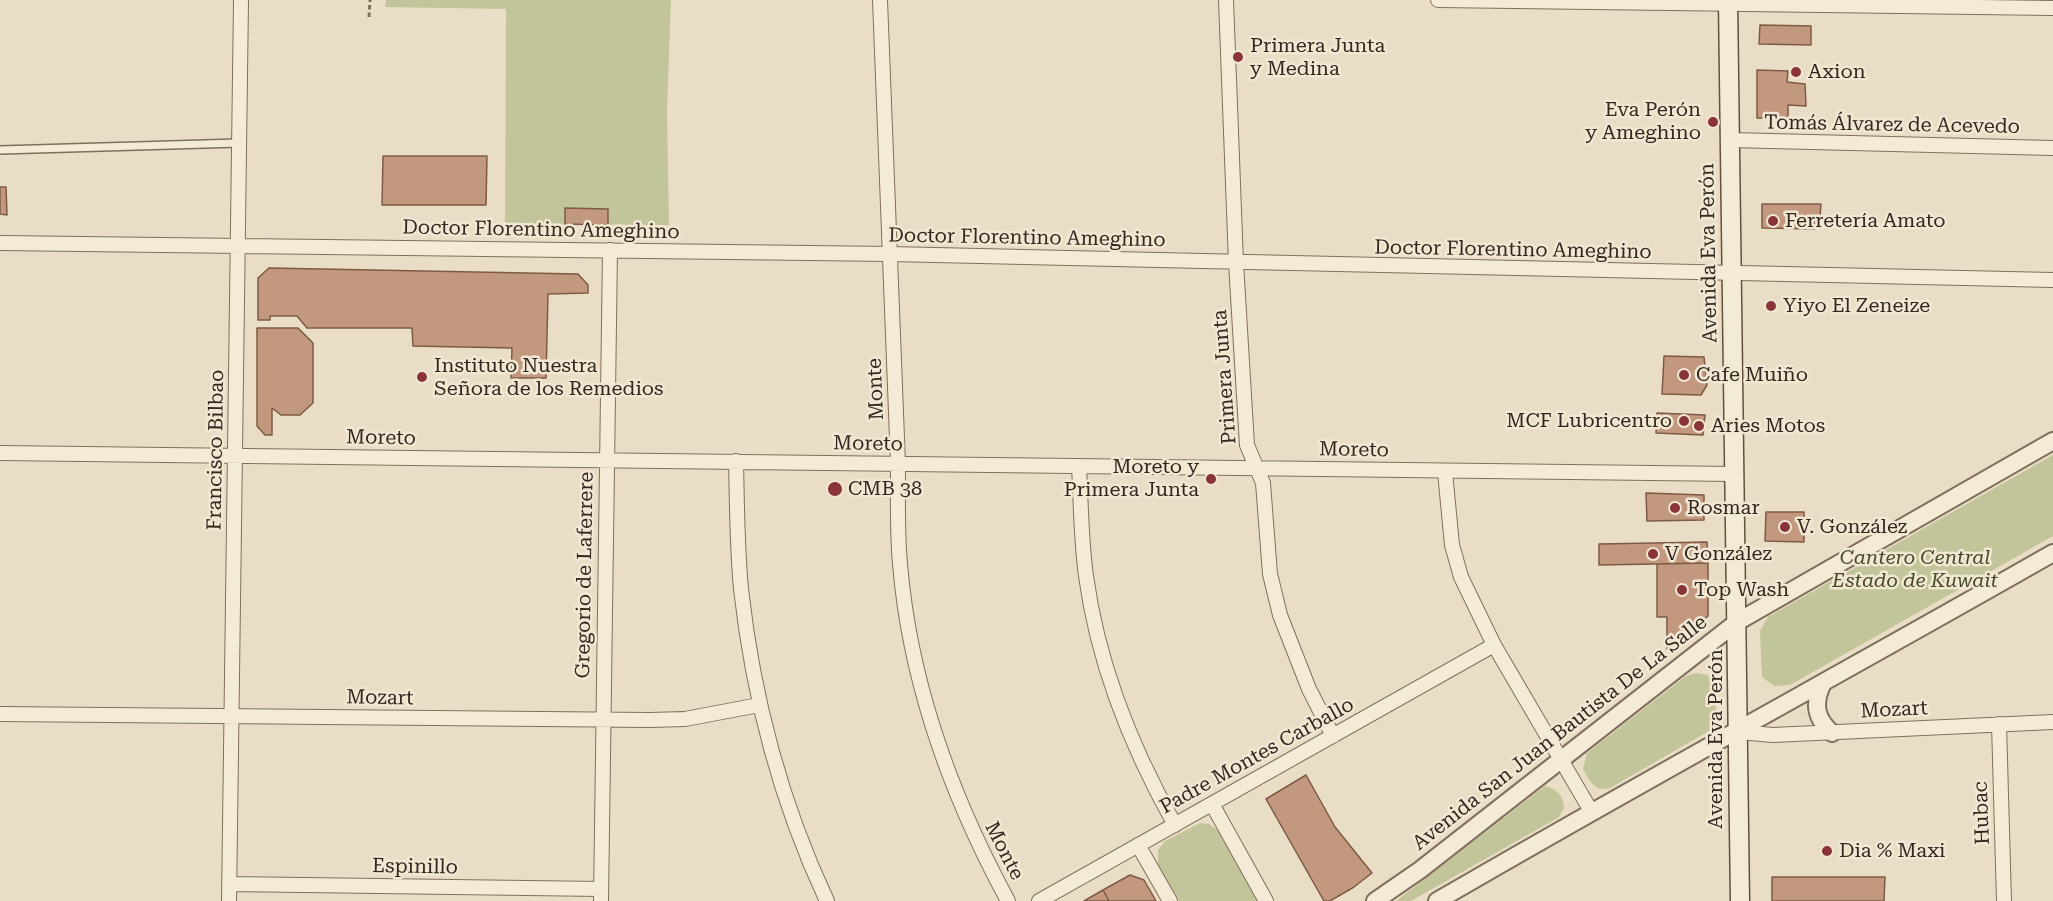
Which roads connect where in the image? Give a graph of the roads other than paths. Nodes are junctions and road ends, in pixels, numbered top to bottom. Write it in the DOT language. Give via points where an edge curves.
graph roads {
  1 [pos="241,0"];
  2 [pos="880,0"];
  3 [pos="1226,0"];
  4 [pos="1438,0"];
  5 [pos="1448,0"];
  6 [pos="1728,2"];
  7 [pos="2053,8"];
  8 [pos="1730,140"];
  9 [pos="239,143"];
  10 [pos="2053,148"];
  11 [pos="0,150"];
  12 [pos="0,243"];
  13 [pos="237,246"];
  14 [pos="610,250"];
  15 [pos="890,254"];
  16 [pos="1236,263"];
  17 [pos="1732,274"];
  18 [pos="2053,280"];
  19 [pos="2053,441"];
  20 [pos="0,453"];
  21 [pos="236,456"];
  22 [pos="606,460"];
  23 [pos="736,461"];
  24 [pos="898,464"];
  25 [pos="1079,466"];
  26 [pos="1257,468"];
  27 [pos="1445,472"];
  28 [pos="1734,474"];
  29 [pos="2053,553"];
  30 [pos="1737,622"];
  31 [pos="1494,645"];
  32 [pos="1822,685"];
  33 [pos="759,705"];
  34 [pos="0,714"];
  35 [pos="232,716"];
  36 [pos="603,720"];
  37 [pos="2053,722"];
  38 [pos="1999,724"];
  39 [pos="1738,732"];
  40 [pos="1832,733"];
  41 [pos="1333,736"];
  42 [pos="1561,760"];
  43 [pos="1212,804"];
  44 [pos="1591,812"];
  45 [pos="1175,825"];
  46 [pos="1138,845"];
  47 [pos="229,884"];
  48 [pos="601,895"];
  49 [pos="229,901"];
  50 [pos="827,901"];
  51 [pos="1008,901"];
  52 [pos="1039,901"];
  53 [pos="1170,901"];
  54 [pos="1266,901"];
  55 [pos="1375,901"];
  56 [pos="1437,901"];
  57 [pos="1740,901"];
  58 [pos="2004,901"];
  1 -- 9 [label="street, Francisco Bilbao"];
  2 -- 15 [label="street, Monte"];
  3 -- 16 [label="street, Primera Junta"];
  4 -- 5 [label="street"];
  5 -- 6 [label="street"];
  6 -- 7 [label="street"];
  6 -- 8 [label="main road, Avenida Eva Perón"];
  8 -- 10 [label="street, Tomás Álvarez de Acevedo"];
  8 -- 17 [label="main road, Avenida Eva Perón"];
  9 -- 11 [label="lane"];
  9 -- 13 [label="street, Francisco Bilbao"];
  12 -- 13 [label="street, Doctor Florentino Ameghino"];
  13 -- 14 [label="street, Doctor Florentino Ameghino"];
  13 -- 21 [label="street, Francisco Bilbao"];
  14 -- 15 [label="street, Doctor Florentino Ameghino"];
  14 -- 22 [label="street, Gregorio de Laferrere"];
  15 -- 16 [label="street, Doctor Florentino Ameghino"];
  15 -- 24 [label="street, Monte"];
  16 -- 17 [label="street, Doctor Florentino Ameghino"];
  16 -- 26 [label="street, Primera Junta" via="1247,446"];
  17 -- 18 [label="street, Doctor Florentino Ameghino"];
  17 -- 28 [label="main road, Avenida Eva Perón"];
  19 -- 30 [label="street, Avenida San Juan Bautista De La Salle"];
  20 -- 21 [label="street, Moreto"];
  21 -- 22 [label="street, Moreto"];
  21 -- 35 [label="street, Francisco Bilbao"];
  22 -- 23 [label="street, Moreto"];
  22 -- 36 [label="street, Gregorio de Laferrere"];
  23 -- 24 [label="street, Moreto"];
  23 -- 33 [label="street" via="741,588"];
  24 -- 25 [label="street, Moreto"];
  24 -- 51 [label="street, Monte" via="900,565 918,678 961,807"];
  25 -- 26 [label="street, Moreto"];
  25 -- 45 [label="street" via="1086,578 1100,650 1127,729"];
  26 -- 27 [label="street, Moreto"];
  26 -- 41 [label="street, Primera Junta" via="1263,483 1270,574 1280,615 1304,680"];
  27 -- 28 [label="street, Moreto"];
  27 -- 31 [label="street" via="1456,560"];
  28 -- 30 [label="main road, Avenida Eva Perón"];
  29 -- 32 [label="street"];
  30 -- 39 [label="main road, Avenida Eva Perón"];
  30 -- 42 [label="street, Avenida San Juan Bautista De La Salle"];
  31 -- 41 [label="street, Padre Montes Carballo"];
  31 -- 42 [label="street"];
  32 -- 39 [label="street"];
  32 -- 40 [label="street" via="1816,711"];
  33 -- 36 [label="street, Mozart" via="685,719"];
  33 -- 50 [label="street" via="788,806"];
  34 -- 35 [label="street, Mozart"];
  35 -- 36 [label="street, Mozart"];
  35 -- 47 [label="street, Francisco Bilbao"];
  36 -- 48 [label="street, Gregorio de Laferrere"];
  37 -- 38 [label="street, Mozart"];
  38 -- 40 [label="street, Mozart"];
  38 -- 58 [label="street, Hubac"];
  39 -- 40 [label="street, Mozart"];
  39 -- 44 [label="street"];
  39 -- 57 [label="main road, Avenida Eva Perón"];
  41 -- 43 [label="street, Padre Montes Carballo"];
  42 -- 44 [label="street"];
  42 -- 55 [label="street, Avenida San Juan Bautista De La Salle"];
  43 -- 45 [label="street, Padre Montes Carballo"];
  43 -- 54 [label="street"];
  44 -- 56 [label="street"];
  45 -- 46 [label="street, Padre Montes Carballo"];
  46 -- 52 [label="street, Padre Montes Carballo"];
  46 -- 53 [label="street"];
  47 -- 48 [label="street, Espinillo"];
  47 -- 49 [label="street, Francisco Bilbao"];
}
